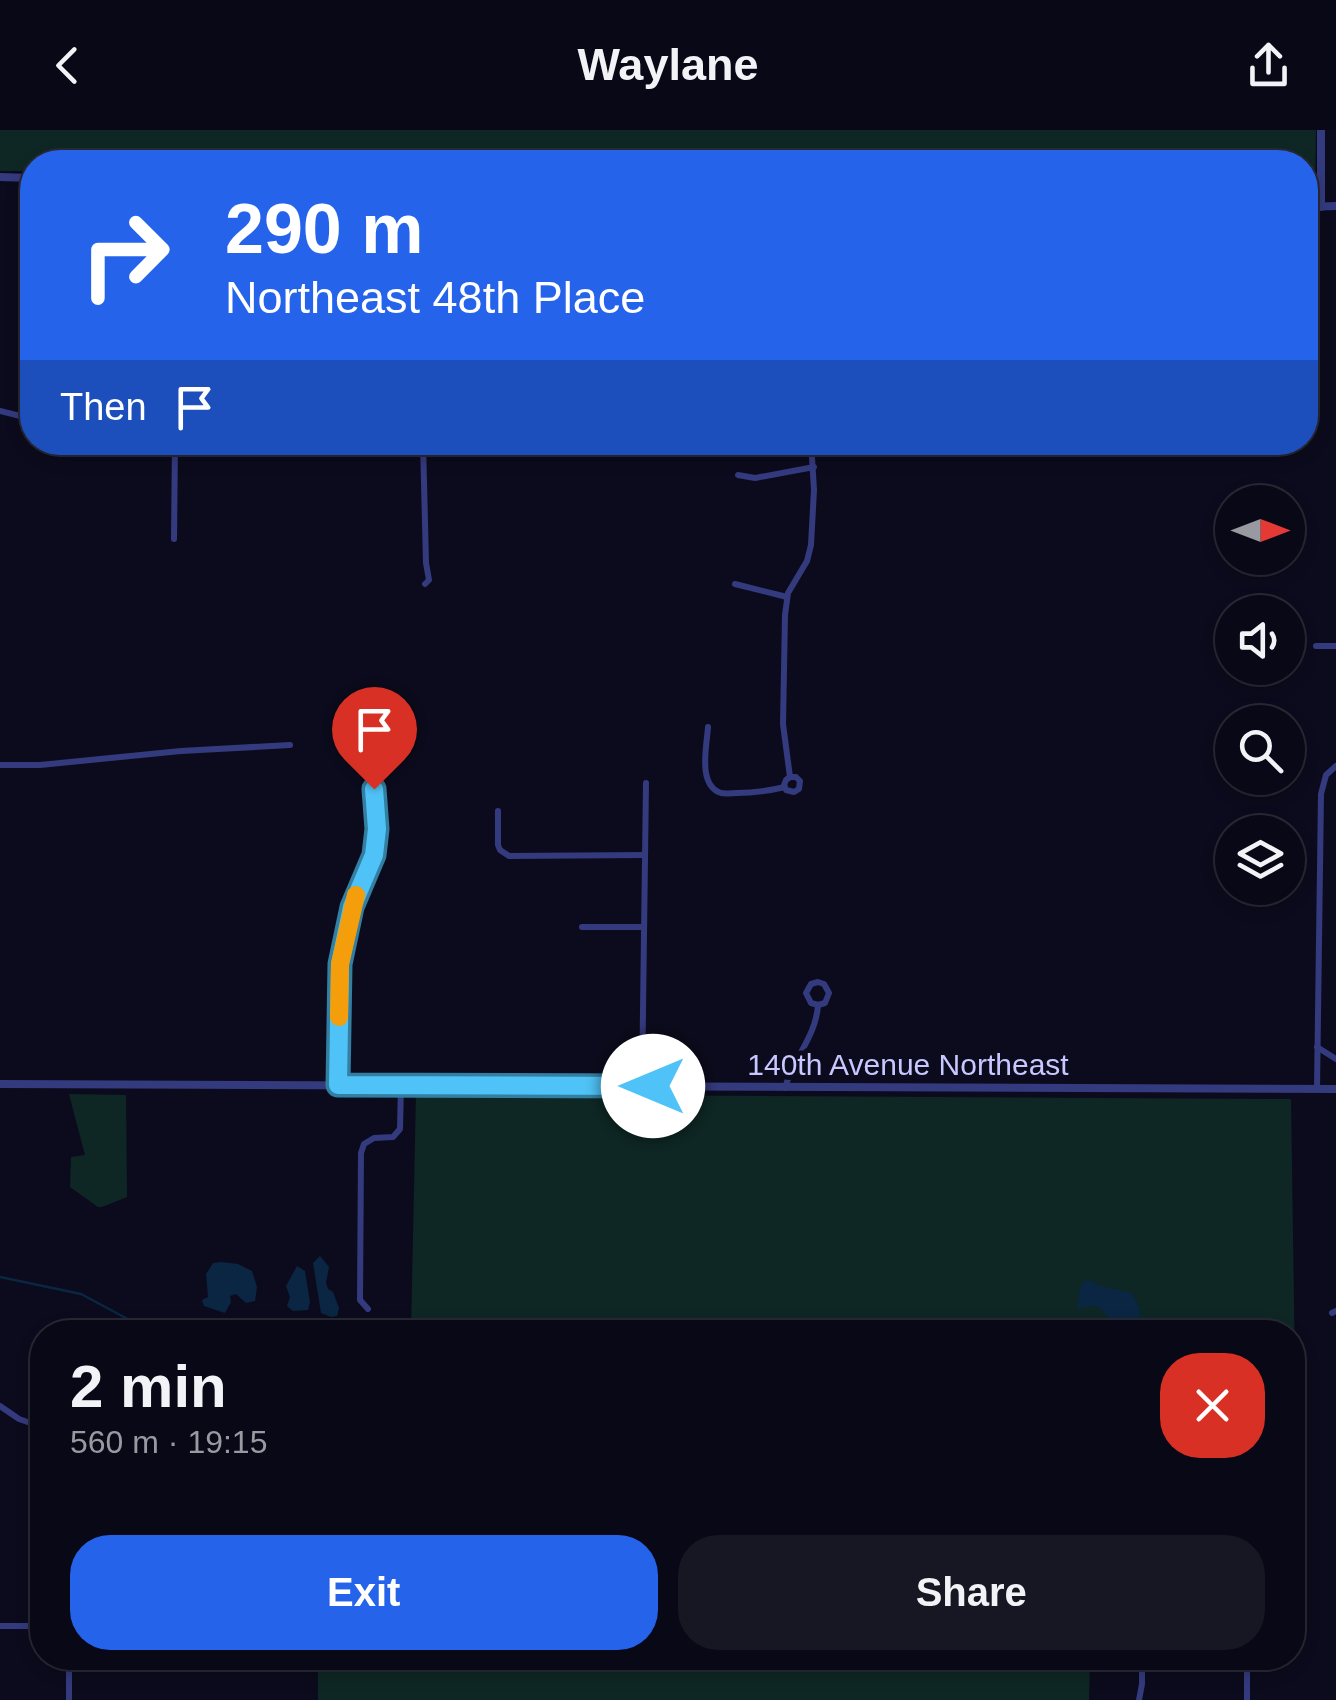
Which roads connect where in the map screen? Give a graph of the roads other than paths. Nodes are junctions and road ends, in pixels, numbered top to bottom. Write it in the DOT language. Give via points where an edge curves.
graph roads {
  1 [pos="1320,130"];
  2 [pos="1318,206"];
  3 [pos="1321,206"];
  4 [pos="1336,206"];
  5 [pos="175,455"];
  6 [pos="422,455"];
  7 [pos="812,455"];
  8 [pos="814,467"];
  9 [pos="738,475"];
  10 [pos="174,539"];
  11 [pos="425,584"];
  12 [pos="735,584"];
  13 [pos="788,597"];
  14 [pos="1316,646"];
  15 [pos="1336,646"];
  16 [pos="708,727"];
  17 [pos="370,734"];
  18 [pos="290,745"];
  19 [pos="0,765"];
  20 [pos="1334,768"];
  21 [pos="790,777"];
  22 [pos="646,783"];
  23 [pos="785,788"];
  24 [pos="498,810"];
  25 [pos="644,855"];
  26 [pos="582,927"];
  27 [pos="642,927"];
  28 [pos="818,1005"];
  29 [pos="1316,1046"];
  30 [pos="1336,1059"];
  31 [pos="0,1084"];
  32 [pos="338,1085"];
  33 [pos="401,1085"];
  34 [pos="642,1086"];
  35 [pos="786,1088"];
  36 [pos="1317,1089"];
  37 [pos="1336,1090"];
  38 [pos="368,1309"];
  39 [pos="0,1406"];
  40 [pos="30,1423"];
  41 [pos="0,1626"];
  42 [pos="30,1626"];
  43 [pos="69,1670"];
  44 [pos="1142,1670"];
  45 [pos="1247,1670"];
  46 [pos="69,1700"];
  47 [pos="1139,1700"];
  48 [pos="1248,1700"];
  1 -- 3 [label="street"];
  2 -- 3 [label="street"];
  3 -- 4 [label="street"];
  5 -- 10 [label="street"];
  6 -- 11 [label="street"];
  7 -- 8 [label="street"];
  8 -- 9 [label="street"];
  8 -- 13 [label="street" via="811,544"];
  12 -- 13 [label="street"];
  13 -- 21 [label="street" via="783,724"];
  14 -- 15 [label="street"];
  16 -- 23 [label="street" via="710,786 720,792"];
  17 -- 32 [label="street" via="377,829 340,964"];
  18 -- 19 [label="street"];
  20 -- 29 [label="street" via="1321,794"];
  21 -- 23 [label="street"];
  21 -- 23 [label="street" via="798,779 799,789"];
  22 -- 25 [label="street"];
  24 -- 25 [label="street" via="498,845 509,856"];
  25 -- 27 [label="street"];
  26 -- 27 [label="street"];
  27 -- 34 [label="street"];
  28 -- 35 [label="street" via="814,1030"];
  29 -- 30 [label="street"];
  29 -- 36 [label="street"];
  31 -- 32 [label="street, 140th Avenue Northeast"];
  32 -- 33 [label="street, 140th Avenue Northeast"];
  33 -- 34 [label="street, 140th Avenue Northeast"];
  33 -- 38 [label="street" via="400,1129 393,1137 374,1138 360,1153 360,1300"];
  34 -- 35 [label="street, 140th Avenue Northeast"];
  35 -- 36 [label="street, 140th Avenue Northeast"];
  36 -- 37 [label="street, 140th Avenue Northeast"];
  39 -- 40 [label="street"];
  41 -- 42 [label="street"];
  43 -- 46 [label="street"];
  44 -- 47 [label="street"];
  45 -- 48 [label="street"];
}
